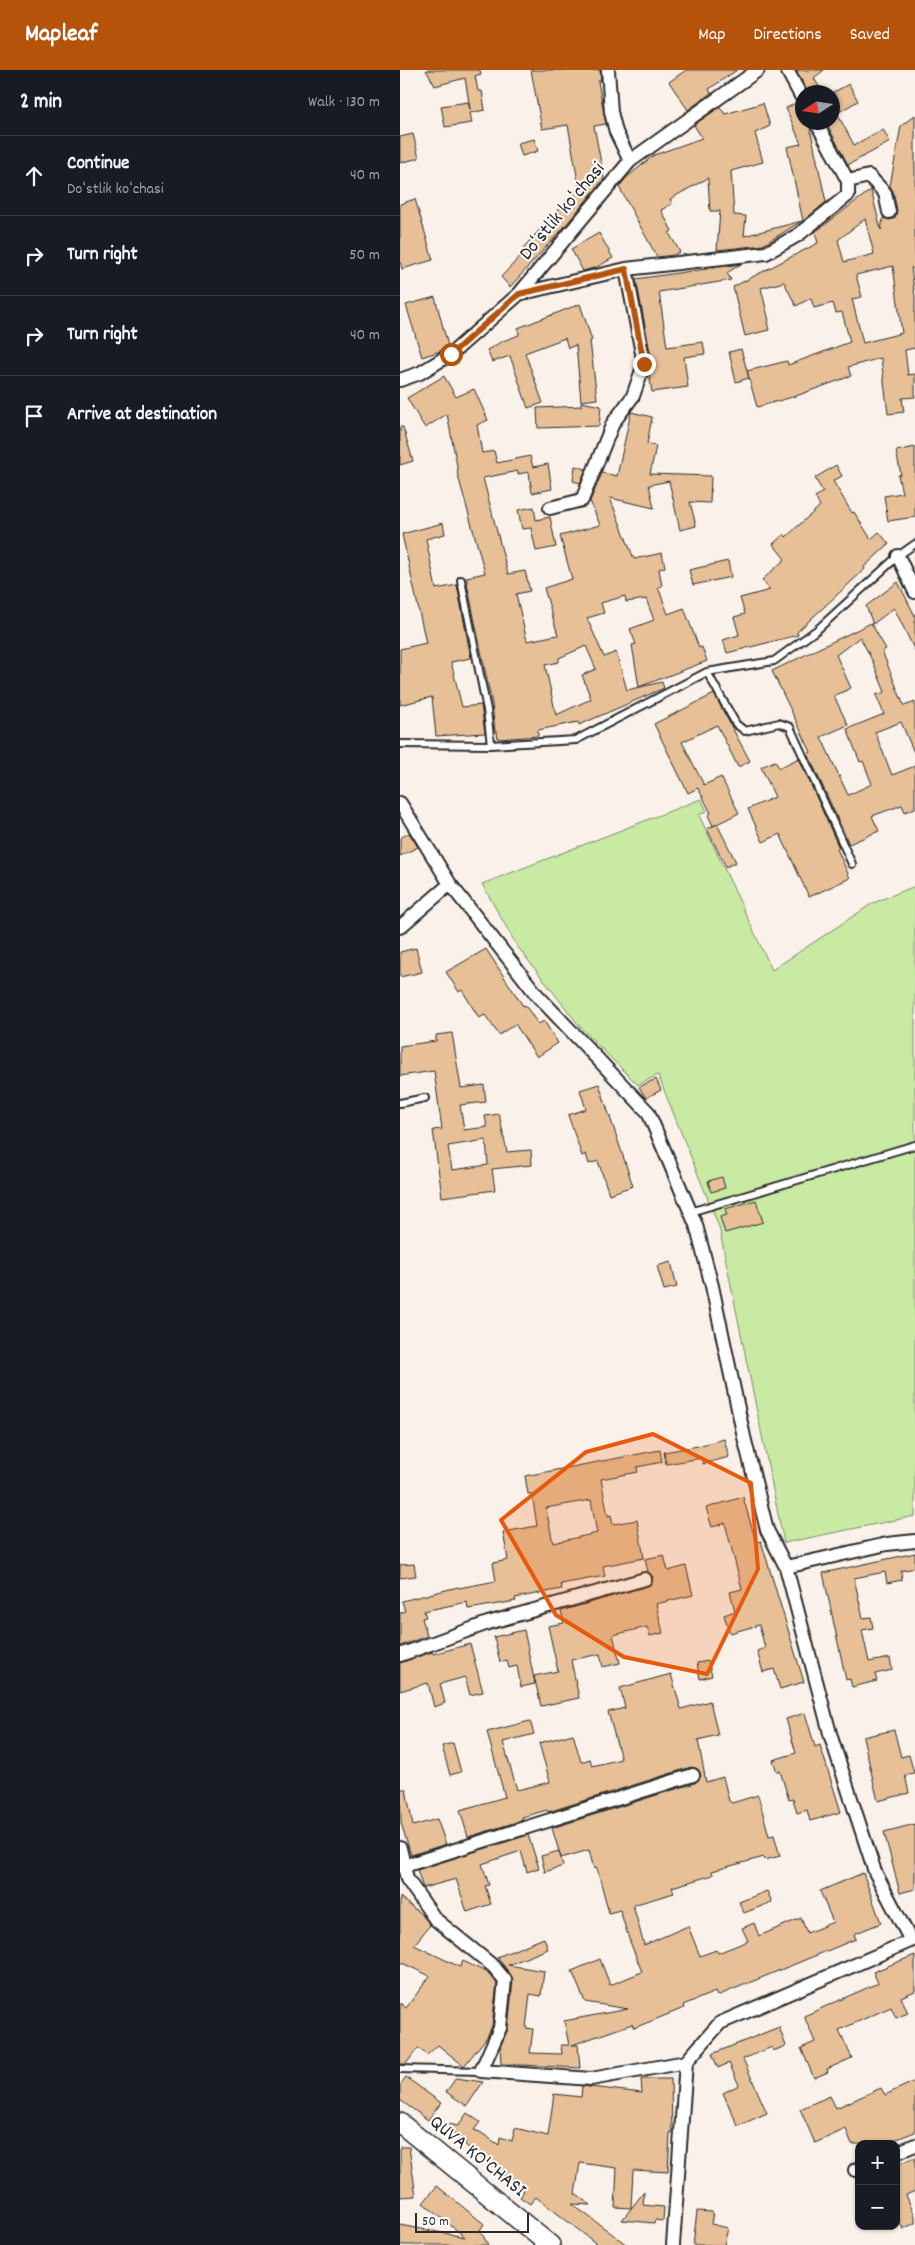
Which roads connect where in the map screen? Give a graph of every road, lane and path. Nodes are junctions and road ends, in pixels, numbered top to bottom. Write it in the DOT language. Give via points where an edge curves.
graph roads {
  1 [pos="608,70"];
  2 [pos="758,70"];
  3 [pos="787,70"];
  4 [pos="795,85"];
  5 [pos="820,130"];
  6 [pos="630,161"];
  7 [pos="848,181"];
  8 [pos="889,212"];
  9 [pos="626,269"];
  10 [pos="519,294"];
  11 [pos="400,380"];
  12 [pos="550,508"];
  13 [pos="915,544"];
  14 [pos="898,556"];
  15 [pos="461,580"];
  16 [pos="915,592"];
  17 [pos="707,672"];
  18 [pos="400,744"];
  19 [pos="491,744"];
  20 [pos="400,803"];
  21 [pos="852,864"];
  22 [pos="450,884"];
  23 [pos="400,927"];
  24 [pos="425,1098"];
  25 [pos="400,1103"];
  26 [pos="915,1145"];
  27 [pos="690,1212"];
  28 [pos="915,1541"];
  29 [pos="786,1567"];
  30 [pos="645,1578"];
  31 [pos="400,1655"];
  32 [pos="694,1775"];
  33 [pos="400,1848"];
  34 [pos="404,1866"];
  35 [pos="913,1940"];
  36 [pos="686,2062"];
  37 [pos="400,2069"];
  38 [pos="482,2071"];
  39 [pos="400,2123"];
  40 [pos="915,2145"];
  41 [pos="900,2151"];
  42 [pos="550,2245"];
  43 [pos="673,2245"];
  1 -- 6 [label="street" via="611,112 616,132"];
  2 -- 6 [label="street, Doʻstlik koʻchasi"];
  3 -- 4 [label="street"];
  5 -- 7 [label="street"];
  6 -- 10 [label="street, Doʻstlik koʻchasi"];
  7 -- 8 [label="street" via="870,176 885,193"];
  7 -- 9 [label="street" via="848,195 798,235 766,253"];
  9 -- 10 [label="street"];
  9 -- 12 [label="street" via="644,364 633,396 613,423 582,500"];
  10 -- 11 [label="street, Doʻstlik koʻchasi" via="451,354 420,373"];
  13 -- 14 [label="lane"];
  14 -- 16 [label="street"];
  14 -- 17 [label="lane" via="818,629 774,661"];
  15 -- 19 [label="lane"];
  17 -- 19 [label="lane" via="576,740"];
  17 -- 21 [label="lane" via="736,724 745,731 779,723 790,727"];
  18 -- 19 [label="lane"];
  20 -- 22 [label="street"];
  22 -- 23 [label="street"];
  22 -- 27 [label="street" via="538,995 648,1112"];
  24 -- 25 [label="lane"];
  26 -- 27 [label="lane"];
  27 -- 29 [label="street" via="712,1286 766,1530"];
  28 -- 29 [label="street" via="886,1544"];
  29 -- 35 [label="street" via="831,1737 875,1872"];
  30 -- 31 [label="street" via="488,1624"];
  32 -- 34 [label="street"];
  33 -- 34 [label="street"];
  34 -- 38 [label="street" via="407,1880 435,1919 493,1966 505,1980 500,2028"];
  35 -- 36 [label="street" via="720,2023"];
  36 -- 38 [label="street" via="591,2079"];
  36 -- 43 [label="street"];
  37 -- 38 [label="lane"];
  39 -- 42 [label="main road, QUVA KO'CHASI"];
  40 -- 41 [label="street"];
}
